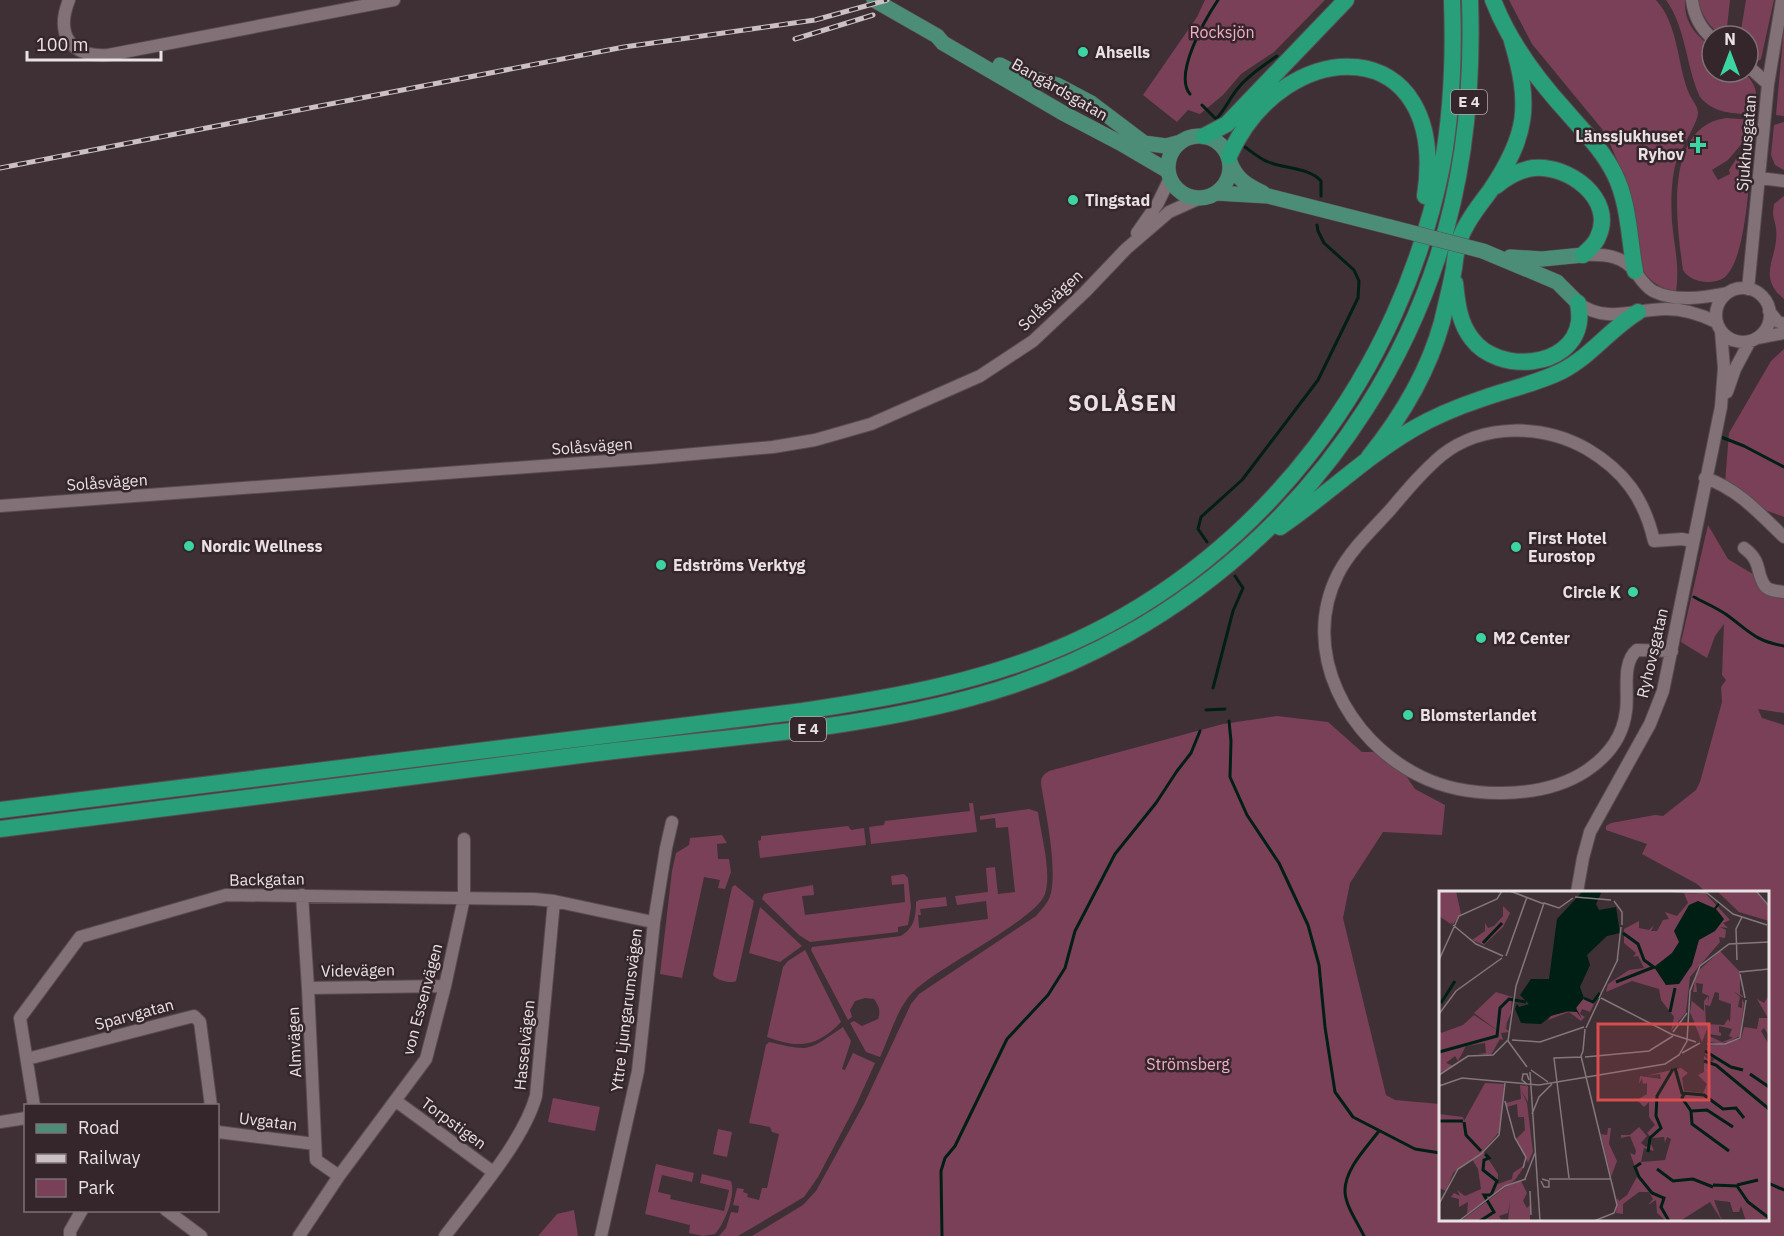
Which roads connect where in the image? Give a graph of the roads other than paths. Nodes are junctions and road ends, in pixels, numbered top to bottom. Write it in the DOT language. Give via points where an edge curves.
graph roads {
  1 [pos="69,0"];
  2 [pos="394,0"];
  3 [pos="874,0"];
  4 [pos="1346,0"];
  5 [pos="1452,0"];
  6 [pos="1470,0"];
  7 [pos="1493,0"];
  8 [pos="1692,0"];
  9 [pos="1782,0"];
  10 [pos="1700,25"];
  11 [pos="937,36"];
  12 [pos="1512,41"];
  13 [pos="1760,77"];
  14 [pos="1768,84"];
  15 [pos="1204,136"];
  16 [pos="1181,142"];
  17 [pos="1229,159"];
  18 [pos="1169,174"];
  19 [pos="1760,178"];
  20 [pos="1784,181"];
  21 [pos="1490,190"];
  22 [pos="1216,193"];
  23 [pos="1268,196"];
  24 [pos="1200,198"];
  25 [pos="1126,249"];
  26 [pos="1486,252"];
  27 [pos="1418,255"];
  28 [pos="1583,255"];
  29 [pos="1454,270"];
  30 [pos="1635,271"];
  31 [pos="1748,289"];
  32 [pos="1728,293"];
  33 [pos="1578,303"];
  34 [pos="1769,311"];
  35 [pos="1638,312"];
  36 [pos="1784,324"];
  37 [pos="1719,327"];
  38 [pos="1784,333"];
  39 [pos="1753,340"];
  40 [pos="1721,407"];
  41 [pos="1369,457"];
  42 [pos="1705,478"];
  43 [pos="0,506"];
  44 [pos="1784,537"];
  45 [pos="1692,541"];
  46 [pos="1252,545"];
  47 [pos="1744,548"];
  48 [pos="1784,592"];
  49 [pos="1672,651"];
  50 [pos="0,810"];
  51 [pos="672,822"];
  52 [pos="0,829"];
  53 [pos="464,839"];
  54 [pos="1577,891"];
  55 [pos="302,895"];
  56 [pos="464,898"];
  57 [pos="554,901"];
  58 [pos="648,921"];
  59 [pos="445,986"];
  60 [pos="308,988"];
  61 [pos="27,1059"];
  62 [pos="396,1101"];
  63 [pos="34,1104"];
  64 [pos="211,1104"];
  65 [pos="24,1118"];
  66 [pos="0,1122"];
  67 [pos="219,1132"];
  68 [pos="315,1144"];
  69 [pos="493,1172"];
  70 [pos="339,1176"];
  71 [pos="81,1212"];
  72 [pos="169,1212"];
  73 [pos="70,1236"];
  74 [pos="201,1236"];
  75 [pos="299,1236"];
  76 [pos="445,1236"];
  77 [pos="601,1236"];
  1 -- 2 [label="street" via="63,18 66,35 80,52 92,56"];
  3 -- 11 [label="main road, Bangårdsgatan"];
  4 -- 15 [label="highway" via="1227,124"];
  5 -- 27 [label="highway, E 4" via="1449,114 1442,164"];
  6 -- 46 [label="highway, E 4" via="1470,83 1460,169 1440,252 1411,326 1380,386 1345,440 1296,501"];
  7 -- 12 [label="highway"];
  8 -- 10 [label="street"];
  9 -- 14 [label="street, Sjukhusgatan"];
  11 -- 16 [label="main road, Bangårdsgatan" via="946,36 1017,74 1057,85 1099,107 1144,143 1166,146"];
  11 -- 18 [label="main road, Bangårdsgatan"];
  12 -- 21 [label="highway" via="1524,90 1522,127"];
  12 -- 30 [label="highway" via="1605,157 1615,175"];
  13 -- 14 [label="street"];
  14 -- 19 [label="street, Sjukhusgatan"];
  15 -- 16 [label="main road"];
  15 -- 17 [label="main road" via="1219,143"];
  16 -- 18 [label="main road" via="1170,154"];
  17 -- 22 [label="main road" via="1229,176"];
  17 -- 23 [label="main road" via="1239,179"];
  17 -- 27 [label="highway" via="1243,130 1262,107 1289,85 1308,75 1342,66 1382,75 1410,96 1426,134 1428,175"];
  18 -- 24 [label="main road" via="1182,193"];
  18 -- 25 [label="street, Solåsvägen" via="1158,203"];
  19 -- 20 [label="street"];
  19 -- 31 [label="street, Sjukhusgatan"];
  21 -- 28 [label="highway" via="1514,174 1535,168 1559,170 1581,182 1596,199 1601,218 1600,234"];
  21 -- 29 [label="highway" via="1466,226"];
  22 -- 23 [label="main road"];
  22 -- 24 [label="main road"];
  23 -- 26 [label="main road, bridge"];
  24 -- 25 [label="street, Solåsvägen" via="1169,212"];
  25 -- 43 [label="street, Solåsvägen" via="1033,341 980,376 872,424 815,440 649,458"];
  26 -- 28 [label="main road" via="1542,260"];
  26 -- 33 [label="main road" via="1557,282"];
  27 -- 50 [label="highway, E 4" via="1392,322 1362,379 1302,465 1256,515 1160,593 1075,641 1022,663 925,691 803,711"];
  28 -- 30 [label="street" via="1610,255"];
  29 -- 33 [label="highway" via="1458,308 1466,331 1486,352 1508,361 1542,360 1564,347 1579,323"];
  29 -- 41 [label="highway" via="1425,372 1399,418"];
  30 -- 32 [label="street" via="1646,285 1661,294 1694,298"];
  31 -- 32 [label="street"];
  31 -- 34 [label="street" via="1762,297"];
  32 -- 37 [label="street" via="1717,306"];
  33 -- 35 [label="street" via="1600,315"];
  34 -- 36 [label="street"];
  34 -- 39 [label="street" via="1767,326"];
  35 -- 37 [label="street" via="1681,310 1698,314"];
  35 -- 41 [label="highway" via="1563,370 1452,410"];
  37 -- 39 [label="street" via="1734,341"];
  37 -- 40 [label="street, Ryhovsgatan" via="1724,368"];
  38 -- 39 [label="street"];
  39 -- 40 [label="street, Ryhovsgatan" via="1735,369"];
  40 -- 42 [label="street, Ryhovsgatan"];
  41 -- 46 [label="highway" via="1312,506"];
  42 -- 44 [label="street" via="1735,492"];
  42 -- 45 [label="street, Ryhovsgatan"];
  45 -- 49 [label="street, Ryhovsgatan"];
  45 -- 49 [label="street" via="1654,542 1631,486 1607,462 1581,446 1532,431 1494,433 1470,440 1443,455 1350,555 1338,575 1324,633 1328,659 1345,708 1373,744 1407,770 1430,781 1458,790 1482,792 1550,786 1584,772 1611,749 1624,723 1632,653"];
  46 -- 52 [label="highway, E 4" via="1169,610 1128,634 1029,680 971,698 806,729"];
  47 -- 48 [label="street" via="1756,560 1766,586"];
  49 -- 54 [label="street, Ryhovsgatan" via="1654,716 1590,832"];
  51 -- 77 [label="street, Yttre Ljungarumsvägen" via="654,922 638,1071"];
  53 -- 56 [label="street, von Essenvägen"];
  55 -- 56 [label="street, Backgatan"];
  55 -- 60 [label="street, Almvägen"];
  55 -- 61 [label="street, Backgatan" via="226,895 80,938 20,1018"];
  56 -- 57 [label="street, Backgatan"];
  56 -- 59 [label="street, von Essenvägen"];
  57 -- 58 [label="street, Backgatan"];
  57 -- 69 [label="street, Hasselvägen" via="536,1096 526,1123"];
  59 -- 60 [label="street, Videvägen"];
  59 -- 62 [label="street, von Essenvägen" via="426,1059"];
  60 -- 68 [label="street, Almvägen"];
  61 -- 63 [label="street, Backgatan"];
  61 -- 64 [label="street, Sparvgatan" via="194,1016 200,1022"];
  62 -- 69 [label="street, Torpstigen"];
  62 -- 70 [label="street, von Essenvägen"];
  65 -- 66 [label="street"];
  67 -- 68 [label="street, Uvgatan"];
  68 -- 70 [label="street, Almvägen" via="316,1160"];
  69 -- 76 [label="street, Hasselvägen"];
  70 -- 75 [label="street, von Essenvägen"];
  71 -- 73 [label="street"];
  72 -- 74 [label="street"];
}
